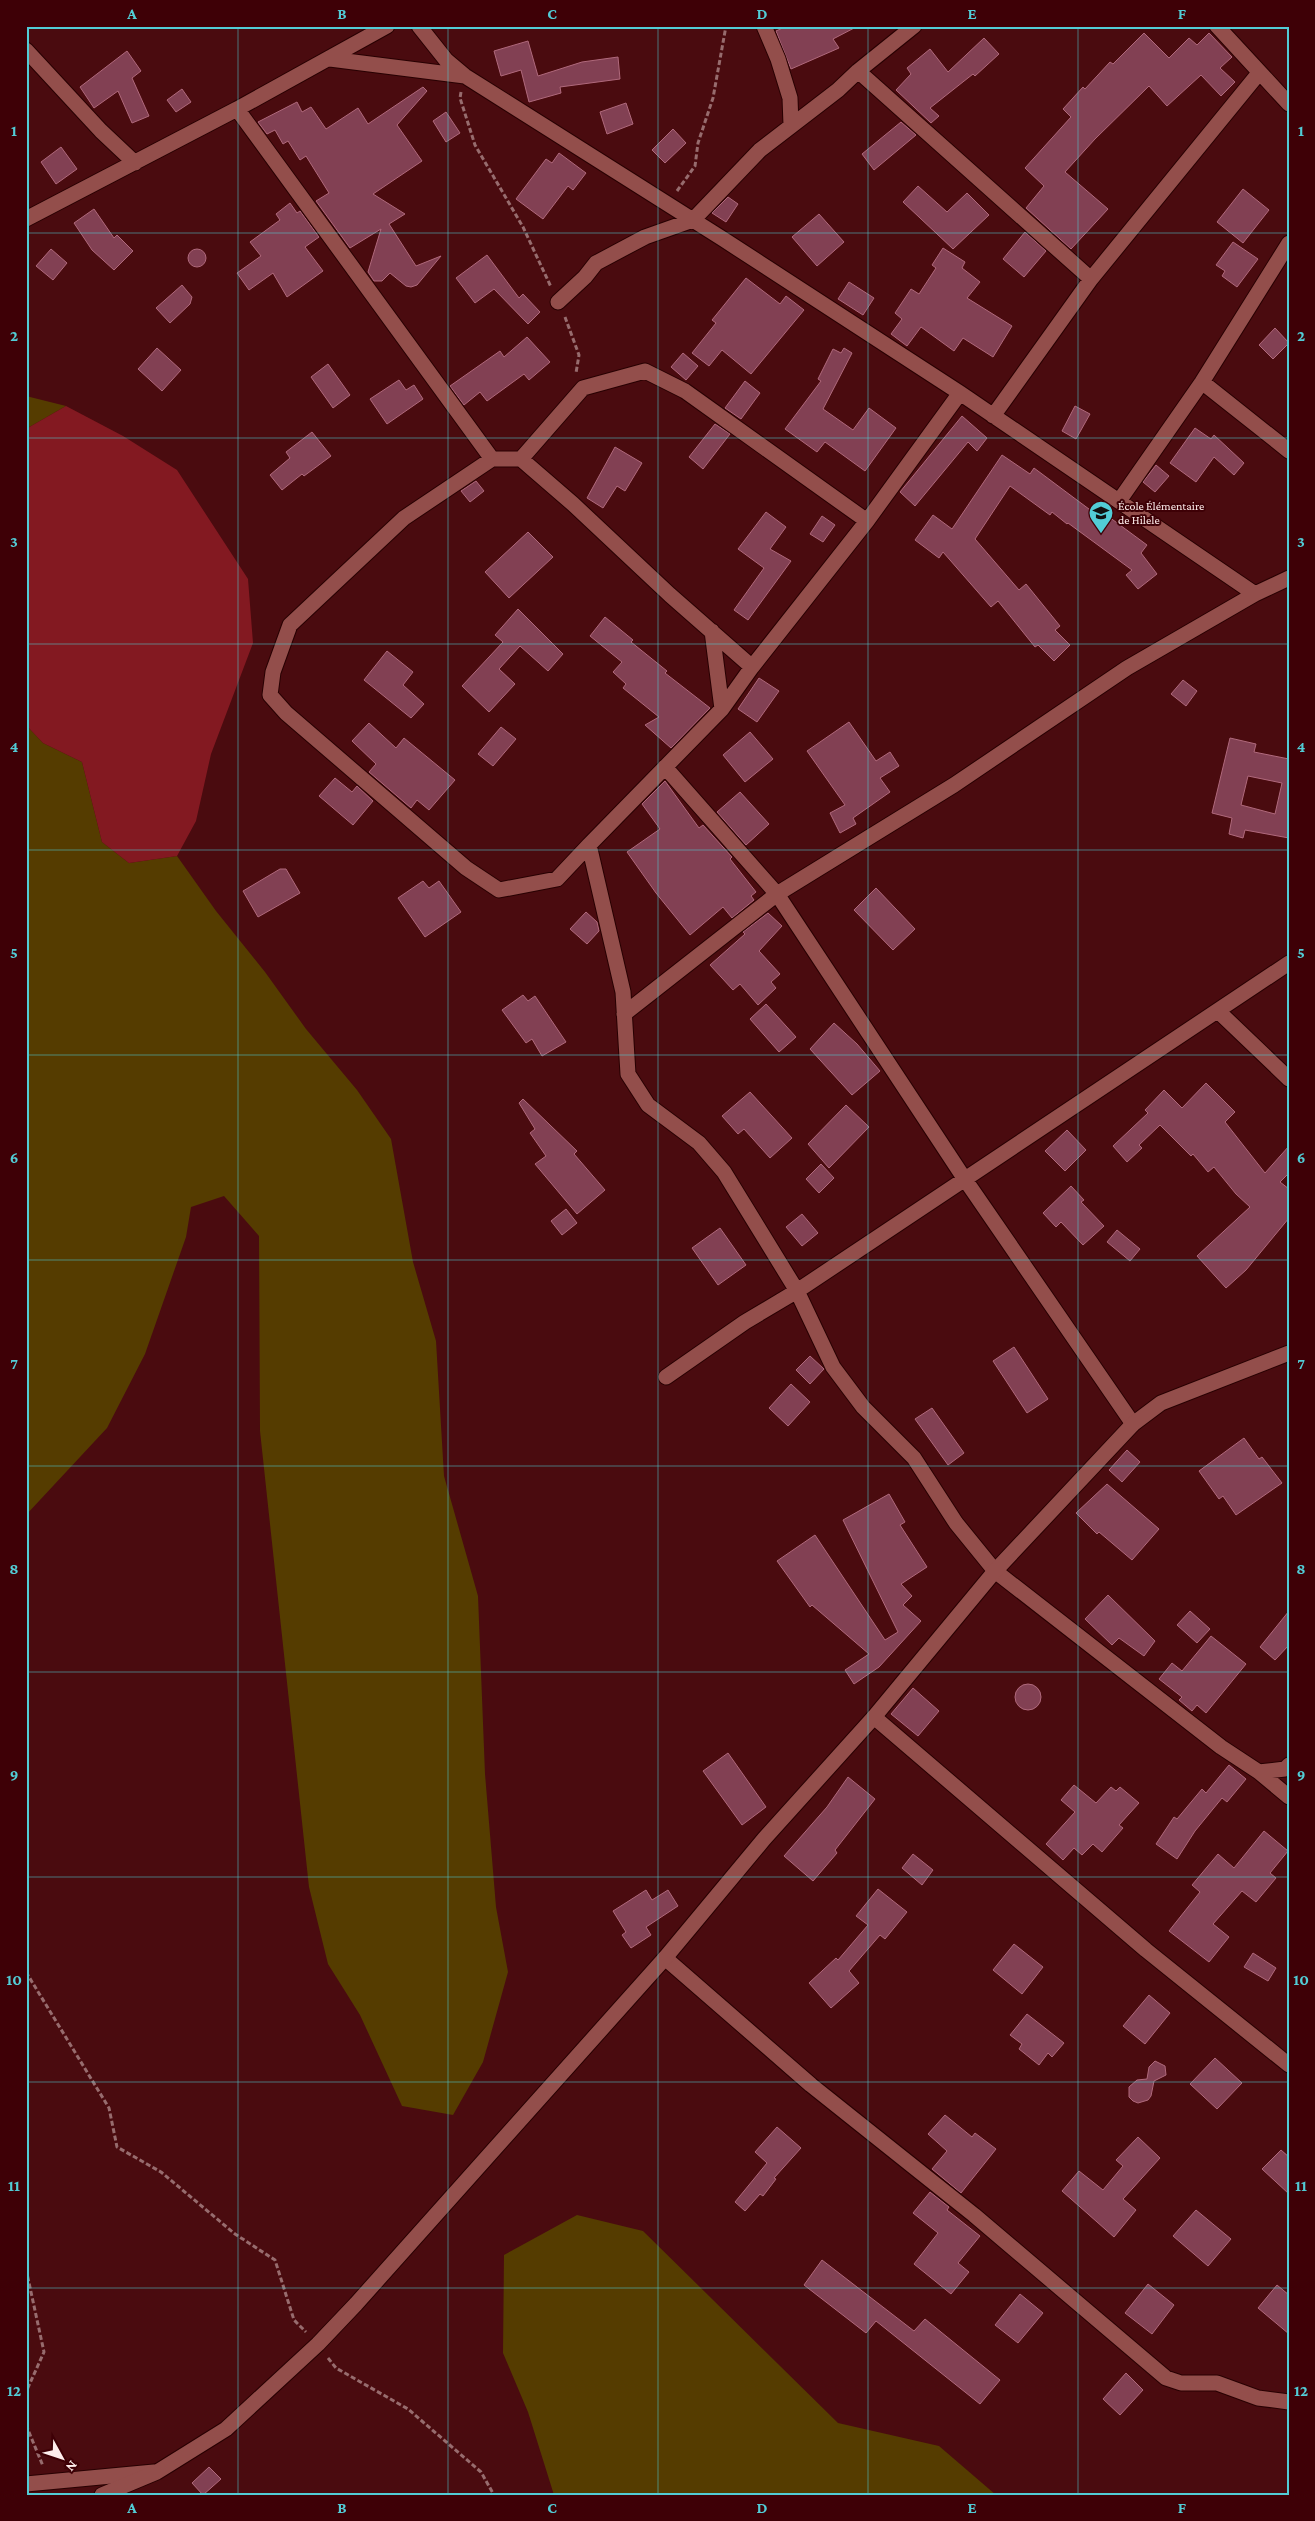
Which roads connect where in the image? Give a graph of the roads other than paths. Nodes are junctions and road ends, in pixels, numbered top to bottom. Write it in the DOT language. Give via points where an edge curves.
graph roads {
  1 [pos="387,26"];
  2 [pos="419,26"];
  3 [pos="764,26"];
  4 [pos="914,26"];
  5 [pos="1217,26"];
  6 [pos="26,50"];
  7 [pos="330,59"];
  8 [pos="858,71"];
  9 [pos="1259,73"];
  10 [pos="465,76"];
  11 [pos="1289,104"];
  12 [pos="237,109"];
  13 [pos="791,125"];
  14 [pos="135,163"];
  15 [pos="26,219"];
  16 [pos="693,220"];
  17 [pos="1288,245"];
  18 [pos="1092,278"];
  19 [pos="558,302"];
  20 [pos="1202,382"];
  21 [pos="960,393"];
  22 [pos="993,416"];
  23 [pos="1289,451"];
  24 [pos="492,458"];
  25 [pos="521,459"];
  26 [pos="1119,501"];
  27 [pos="867,522"];
  28 [pos="1289,578"];
  29 [pos="1255,594"];
  30 [pos="712,631"];
  31 [pos="752,667"];
  32 [pos="722,709"];
  33 [pos="665,767"];
  34 [pos="589,845"];
  35 [pos="777,894"];
  36 [pos="1289,963"];
  37 [pos="1218,1011"];
  38 [pos="624,1014"];
  39 [pos="1289,1079"];
  40 [pos="964,1178"];
  41 [pos="797,1291"];
  42 [pos="1289,1353"];
  43 [pos="666,1377"];
  44 [pos="1133,1424"];
  45 [pos="995,1571"];
  46 [pos="874,1717"];
  47 [pos="1289,1765"];
  48 [pos="1260,1772"];
  49 [pos="1289,1797"];
  50 [pos="665,1958"];
  51 [pos="1287,2062"];
  52 [pos="1289,2402"];
  53 [pos="157,2472"];
  54 [pos="26,2484"];
  55 [pos="102,2495"];
  1 -- 7 [label="street"];
  2 -- 10 [label="street" via="446,60"];
  3 -- 13 [label="street" via="790,98"];
  4 -- 8 [label="street"];
  5 -- 9 [label="street"];
  6 -- 14 [label="street"];
  7 -- 10 [label="street"];
  7 -- 12 [label="street"];
  8 -- 13 [label="street"];
  8 -- 18 [label="street"];
  9 -- 11 [label="street"];
  9 -- 18 [label="street"];
  10 -- 16 [label="street"];
  12 -- 14 [label="street"];
  12 -- 24 [label="street"];
  13 -- 16 [label="street" via="760,150"];
  14 -- 15 [label="street"];
  16 -- 19 [label="street" via="645,237 596,263"];
  16 -- 21 [label="street"];
  17 -- 20 [label="street"];
  18 -- 22 [label="street"];
  20 -- 23 [label="street"];
  20 -- 26 [label="street"];
  21 -- 22 [label="street"];
  21 -- 27 [label="street"];
  22 -- 26 [label="street"];
  24 -- 25 [label="street"];
  24 -- 34 [label="street" via="404,518 290,625 273,672 270,695 286,713 466,868 499,890 557,879"];
  25 -- 27 [label="street" via="583,388 646,372 685,391"];
  25 -- 30 [label="street"];
  26 -- 29 [label="street"];
  27 -- 31 [label="street"];
  28 -- 29 [label="street"];
  29 -- 35 [label="street" via="1127,668 954,785"];
  30 -- 31 [label="street"];
  30 -- 32 [label="street"];
  31 -- 32 [label="street"];
  32 -- 33 [label="street"];
  33 -- 34 [label="street"];
  33 -- 35 [label="street"];
  34 -- 38 [label="street" via="623,992"];
  35 -- 38 [label="street"];
  35 -- 40 [label="street"];
  36 -- 37 [label="street"];
  37 -- 39 [label="street"];
  37 -- 40 [label="street"];
  38 -- 41 [label="street" via="628,1074 648,1105 699,1144 724,1172"];
  40 -- 41 [label="street"];
  40 -- 44 [label="street"];
  41 -- 43 [label="street" via="744,1322"];
  41 -- 45 [label="street" via="833,1367 863,1406 914,1458 956,1523"];
  42 -- 44 [label="street" via="1161,1403"];
  44 -- 45 [label="street"];
  45 -- 46 [label="street"];
  45 -- 48 [label="street" via="1221,1747"];
  46 -- 50 [label="street" via="764,1839"];
  46 -- 51 [label="street" via="1146,1950"];
  47 -- 48 [label="street" via="1285,1769"];
  48 -- 49 [label="street"];
  50 -- 52 [label="street" via="811,2085 974,2215 1166,2378 1181,2382 1218,2383 1258,2398"];
  50 -- 53 [label="street" via="318,2344 226,2429"];
  53 -- 54 [label="street"];
  53 -- 55 [label="street"];
}
